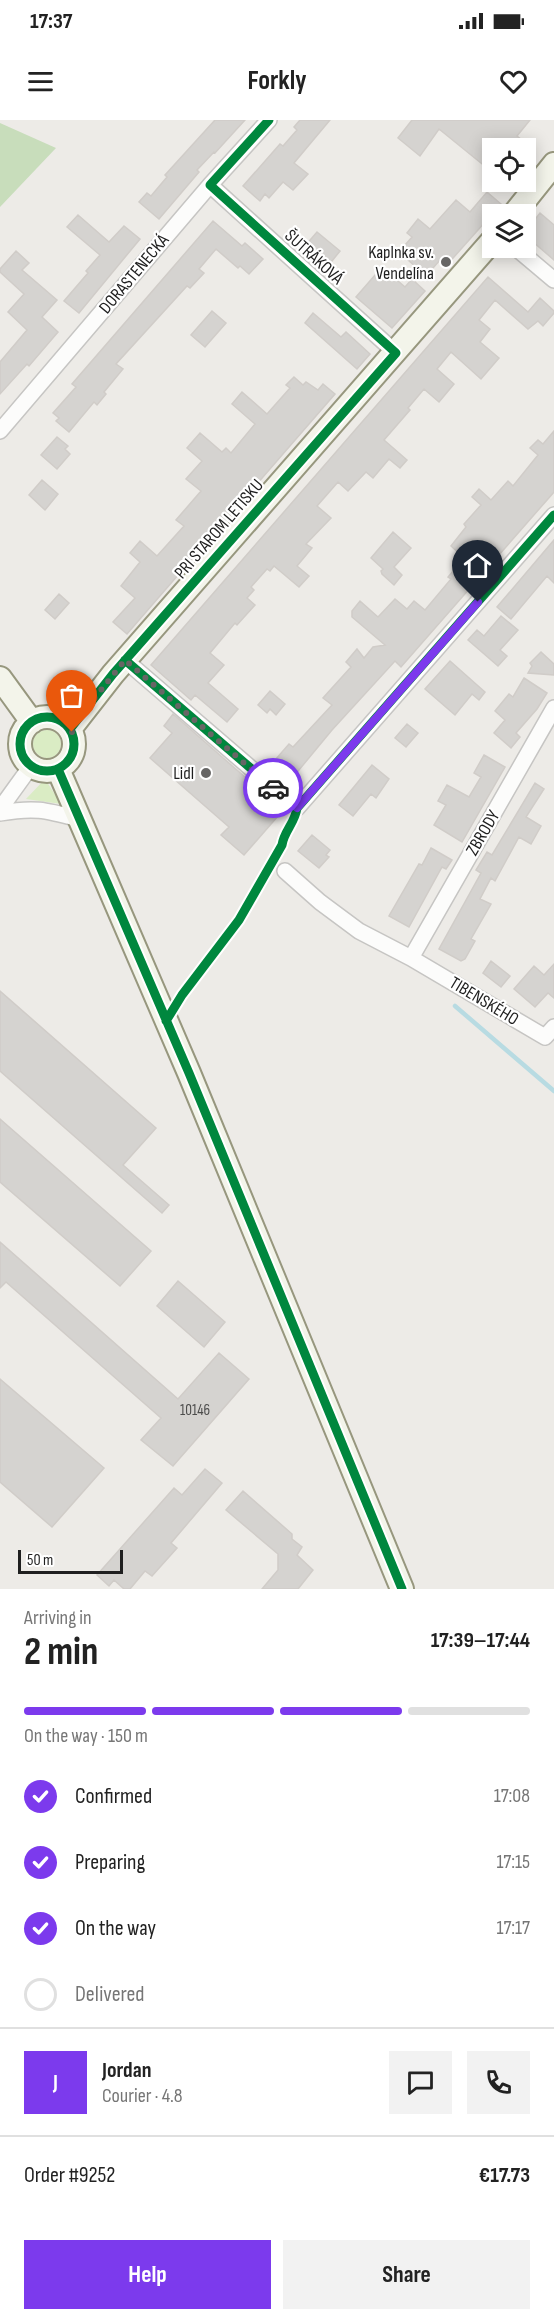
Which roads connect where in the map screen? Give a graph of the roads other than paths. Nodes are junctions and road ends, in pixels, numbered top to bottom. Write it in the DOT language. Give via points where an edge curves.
graph roads {
  1 [pos="269,120"];
  2 [pos="554,164"];
  3 [pos="210,185"];
  4 [pos="522,204"];
  5 [pos="482,254"];
  6 [pos="528,258"];
  7 [pos="554,280"];
  8 [pos="396,353"];
  9 [pos="0,431"];
  10 [pos="554,515"];
  11 [pos="125,660"];
  12 [pos="0,678"];
  13 [pos="554,708"];
  14 [pos="32,722"];
  15 [pos="70,729"];
  16 [pos="31,766"];
  17 [pos="58,769"];
  18 [pos="0,811"];
  19 [pos="79,819"];
  20 [pos="285,871"];
  21 [pos="411,958"];
  22 [pos="554,1027"];
  23 [pos="402,1589"];
  1 -- 3 [label="street, DORASTENECKÁ"];
  2 -- 4 [label="main road"];
  3 -- 8 [label="street, ŠUTRÁKOVÁ"];
  3 -- 9 [label="street, DORASTENECKÁ"];
  5 -- 8 [label="main road, PRI STAROM LETISKU"];
  6 -- 7 [label="street"];
  8 -- 11 [label="main road, PRI STAROM LETISKU"];
  10 -- 11 [label="street" via="297,808"];
  11 -- 15 [label="main road, PRI STAROM LETISKU"];
  12 -- 14 [label="main road"];
  13 -- 21 [label="street, ZBRODY"];
  14 -- 15 [label="main road" via="50,717"];
  14 -- 16 [label="main road" via="20,742"];
  15 -- 17 [label="main road" via="74,752"];
  16 -- 17 [label="main road" via="47,771"];
  16 -- 18 [label="street"];
  17 -- 19 [label="main road"];
  18 -- 19 [label="street" via="28,808"];
  19 -- 23 [label="main road" via="189,1073"];
  20 -- 21 [label="street" via="359,931"];
  21 -- 22 [label="street, TIBENSKÉHO" via="545,1037"];
}
